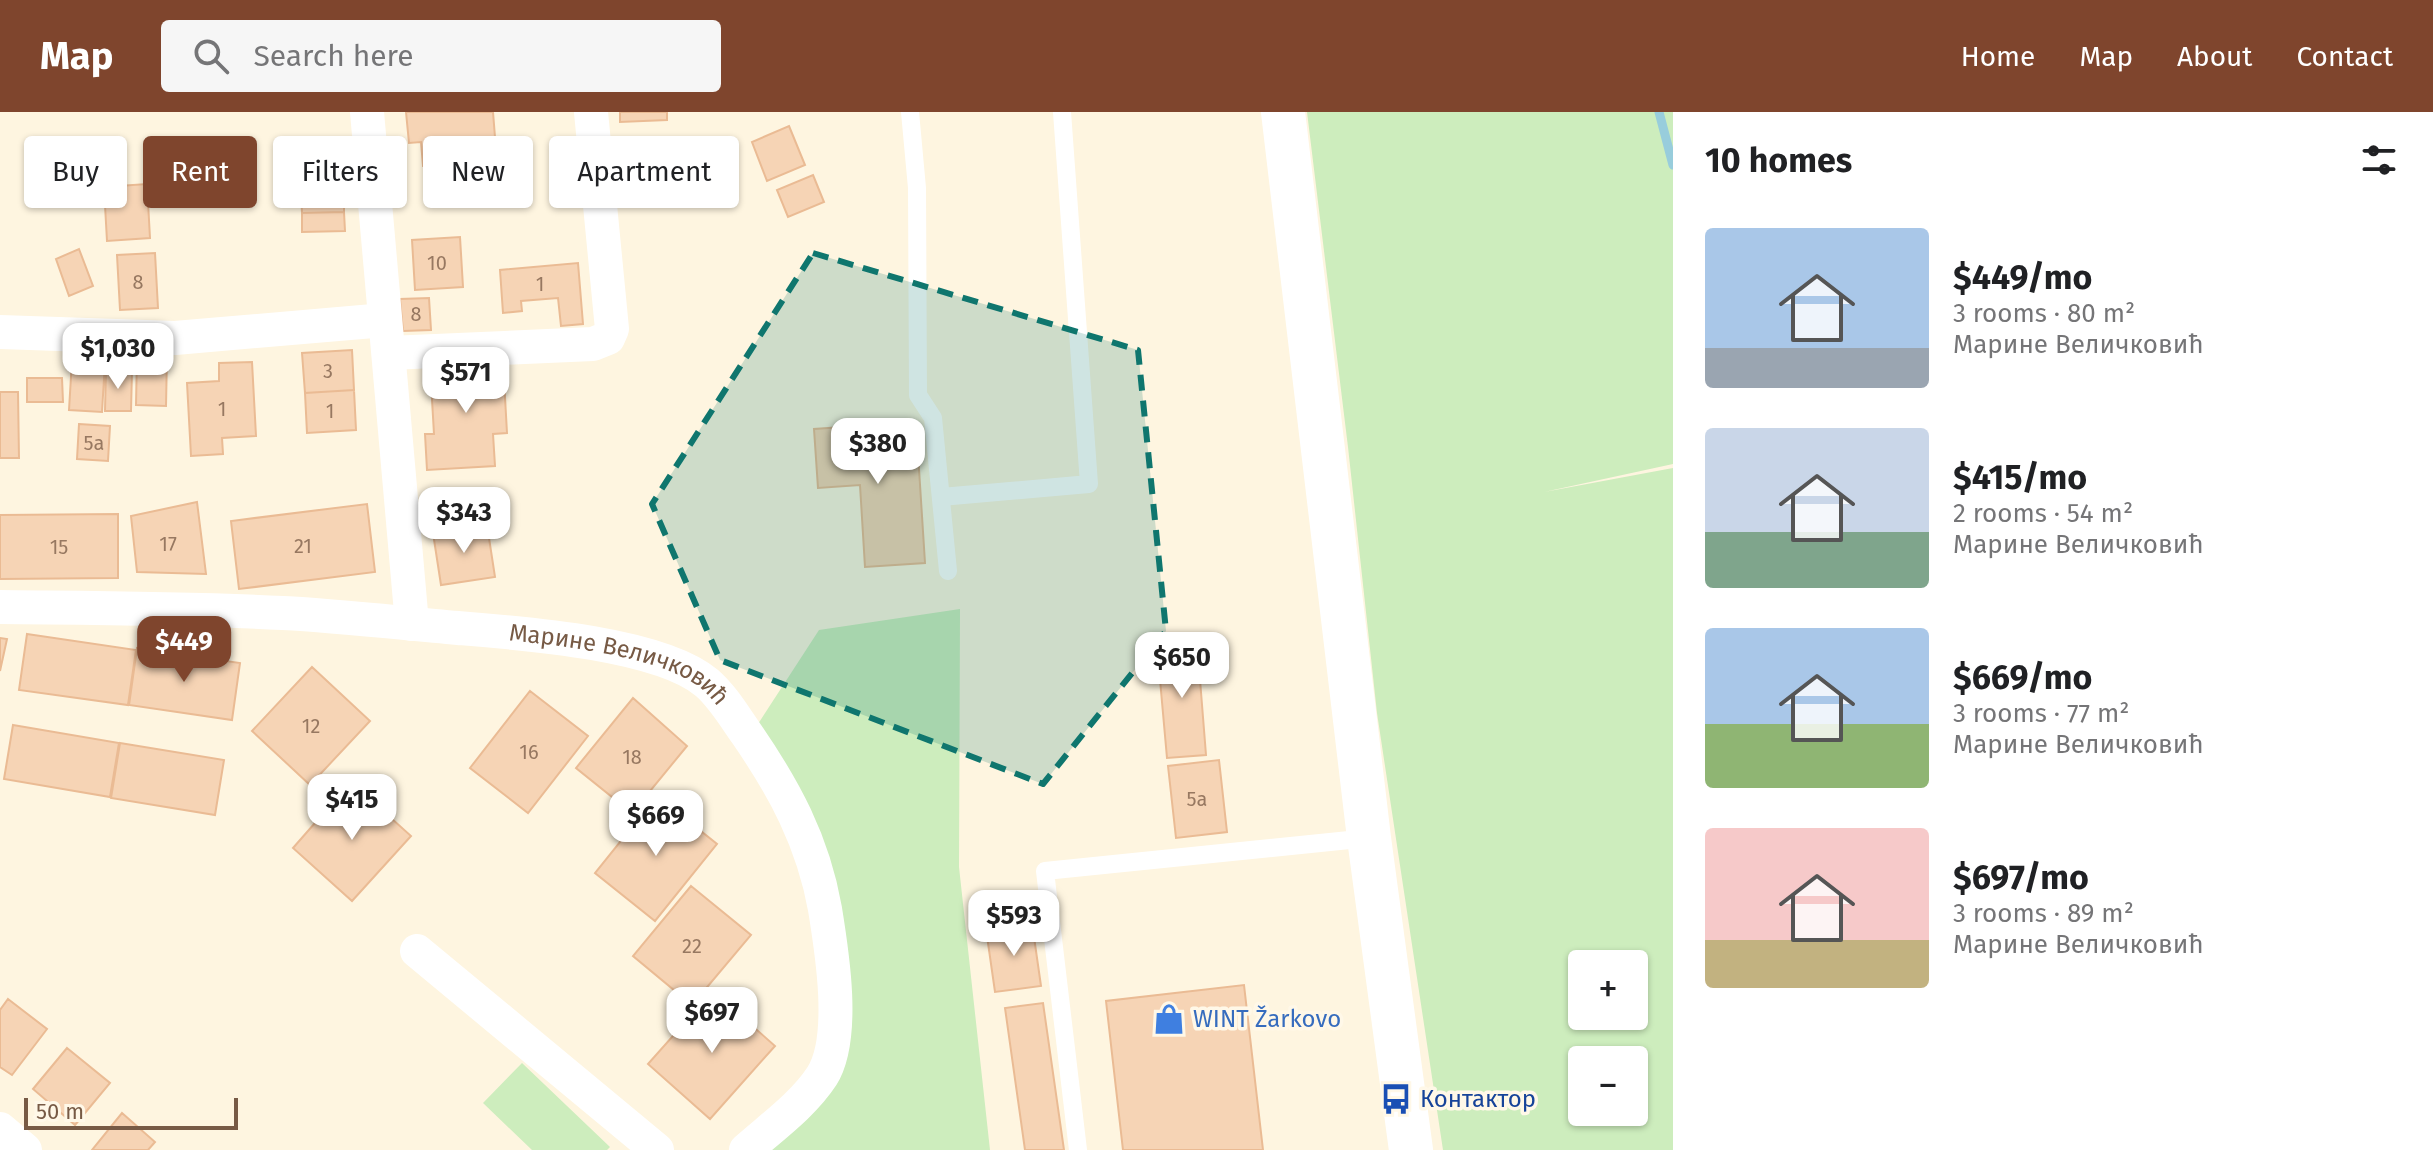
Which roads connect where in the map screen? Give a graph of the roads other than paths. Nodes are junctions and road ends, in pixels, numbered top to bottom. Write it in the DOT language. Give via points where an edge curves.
graph roads {
  1 [pos="367,112"];
  2 [pos="591,112"];
  3 [pos="910,112"];
  4 [pos="1062,112"];
  5 [pos="1283,112"];
  6 [pos="0,332"];
  7 [pos="387,337"];
  8 [pos="941,497"];
  9 [pos="948,571"];
  10 [pos="0,607"];
  11 [pos="412,624"];
  12 [pos="1369,838"];
  13 [pos="417,951"];
  14 [pos="0,1129"];
  15 [pos="25,1150"];
  16 [pos="657,1150"];
  17 [pos="746,1150"];
  18 [pos="1078,1150"];
  19 [pos="1411,1150"];
  1 -- 7 [label="street"];
  2 -- 7 [label="street" via="612,329 608,338 593,344"];
  3 -- 8 [label="lane" via="917,188 918,395 933,418"];
  4 -- 8 [label="lane" via="1089,484"];
  5 -- 12 [label="main road"];
  6 -- 7 [label="street"];
  7 -- 11 [label="street"];
  8 -- 9 [label="lane"];
  10 -- 11 [label="street, Марине Величковић" via="283,613"];
  11 -- 17 [label="street, Марине Величковић" via="533,634 677,666 707,683 723,701 783,788 809,848 823,901 834,980 833,1042 824,1073 810,1092"];
  12 -- 18 [label="lane" via="1045,871"];
  12 -- 19 [label="main road"];
  13 -- 16 [label="street"];
  14 -- 15 [label="street"];
}
